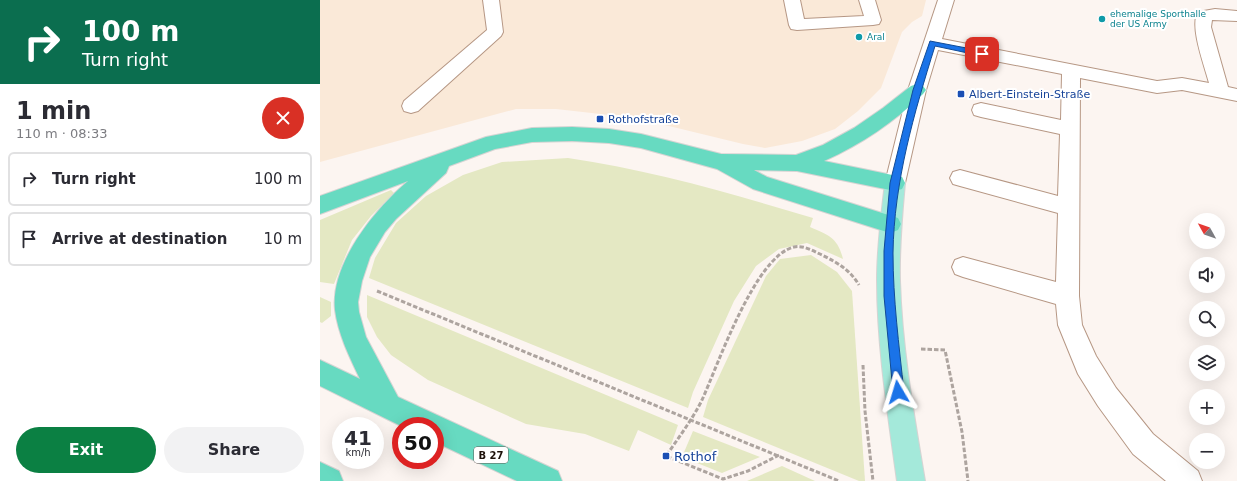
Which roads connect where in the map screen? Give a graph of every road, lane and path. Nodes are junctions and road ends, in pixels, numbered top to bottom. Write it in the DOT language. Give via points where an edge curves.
graph roads {
  1 [pos="490,0"];
  2 [pos="792,0"];
  3 [pos="866,0"];
  4 [pos="946,0"];
  5 [pos="1237,16"];
  6 [pos="933,43"];
  7 [pos="1071,71"];
  8 [pos="917,90"];
  9 [pos="1220,92"];
  10 [pos="1237,95"];
  11 [pos="411,106"];
  12 [pos="981,110"];
  13 [pos="1070,129"];
  14 [pos="452,157"];
  15 [pos="721,162"];
  16 [pos="797,163"];
  17 [pos="960,178"];
  18 [pos="895,183"];
  19 [pos="320,205"];
  20 [pos="1068,207"];
  21 [pos="890,224"];
  22 [pos="963,267"];
  23 [pos="349,284"];
  24 [pos="860,293"];
  25 [pos="1067,296"];
  26 [pos="945,350"];
  27 [pos="863,364"];
  28 [pos="320,373"];
  29 [pos="389,406"];
  30 [pos="412,417"];
  31 [pos="692,419"];
  32 [pos="444,432"];
  33 [pos="779,455"];
  34 [pos="320,476"];
  35 [pos="329,481"];
  36 [pos="548,481"];
  37 [pos="839,481"];
  38 [pos="873,481"];
  39 [pos="911,481"];
  40 [pos="968,481"];
  41 [pos="1188,481"];
  1 -- 11 [label="street" via="495,32"];
  2 -- 3 [label="street" via="797,25 873,20"];
  4 -- 6 [label="street"];
  5 -- 9 [label="street" via="1209,15 1203,19"];
  6 -- 7 [label="street"];
  6 -- 8 [label="street"];
  7 -- 9 [label="street" via="1157,87 1182,84"];
  7 -- 13 [label="street"];
  8 -- 16 [label="highway" via="874,126 822,155"];
  8 -- 18 [label="street"];
  9 -- 10 [label="street"];
  12 -- 13 [label="street"];
  13 -- 20 [label="street"];
  14 -- 15 [label="highway" via="501,141 532,135 572,134 609,136 641,142"];
  14 -- 19 [label="highway"];
  14 -- 23 [label="highway" via="395,205 374,230 361,251"];
  15 -- 16 [label="highway"];
  15 -- 21 [label="highway" via="760,183"];
  16 -- 18 [label="highway"];
  17 -- 20 [label="street"];
  18 -- 21 [label="main road"];
  20 -- 25 [label="street"];
  21 -- 39 [label="main road" via="889,296"];
  22 -- 25 [label="street"];
  23 -- 29 [label="highway" via="347,312 365,361"];
  23 -- 31 [label="path" via="370,288"];
  24 -- 31 [label="path" via="860,286 852,272 840,263 804,246 790,248 777,256 751,291"];
  25 -- 41 [label="street" via="1070,324 1086,365 1143,444"];
  26 -- 40 [label="path" via="962,432"];
  27 -- 38 [label="path" via="865,411"];
  28 -- 29 [label="highway"];
  29 -- 30 [label="highway"];
  31 -- 33 [label="path"];
  31 -- 33 [label="path" via="666,456 723,479 748,471"];
  32 -- 36 [label="highway, B 27"];
  33 -- 37 [label="path"];
  34 -- 35 [label="highway"];
}
